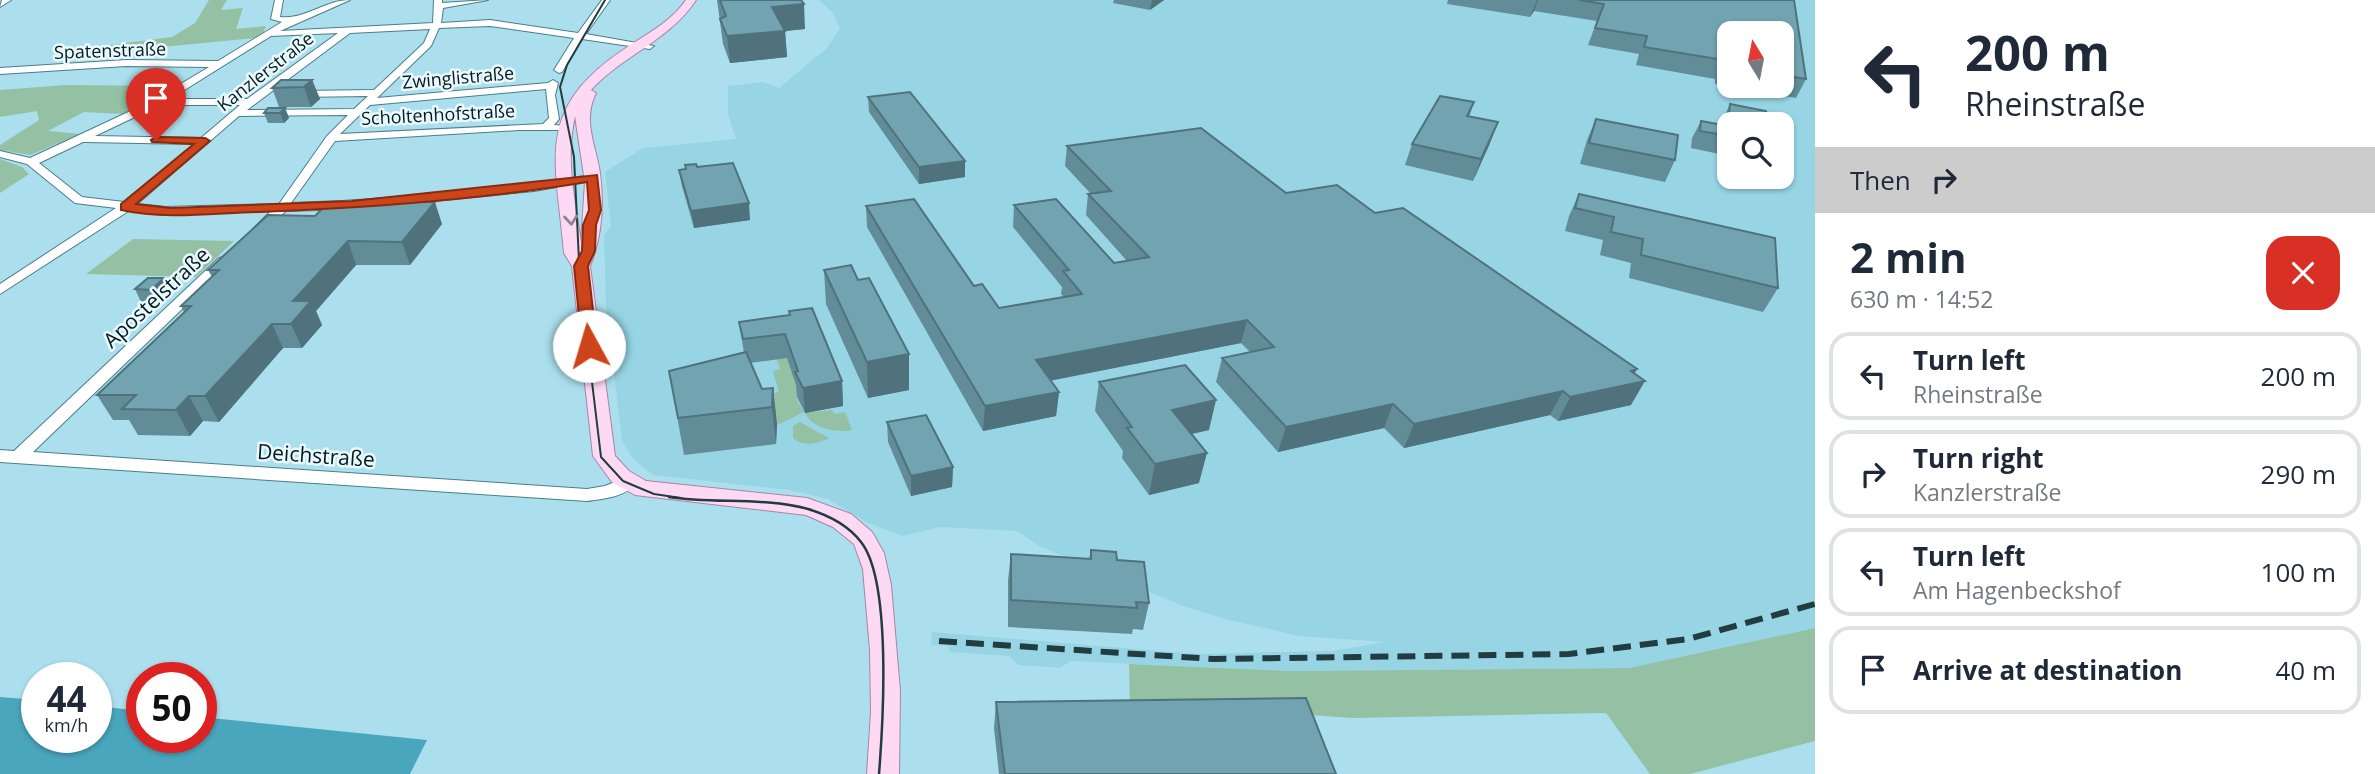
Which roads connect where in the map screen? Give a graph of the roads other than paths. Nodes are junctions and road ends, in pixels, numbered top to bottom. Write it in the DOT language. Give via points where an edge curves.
graph roads {
  1 [pos="7,0"];
  2 [pos="279,0"];
  3 [pos="346,0"];
  4 [pos="484,0"];
  5 [pos="606,0"];
  6 [pos="691,0"];
  7 [pos="699,0"];
  8 [pos="439,3"];
  9 [pos="0,5"];
  10 [pos="293,21"];
  11 [pos="438,24"];
  12 [pos="348,30"];
  13 [pos="273,31"];
  14 [pos="577,35"];
  15 [pos="645,45"];
  16 [pos="221,64"];
  17 [pos="559,70"];
  18 [pos="0,71"];
  19 [pos="376,93"];
  20 [pos="260,94"];
  21 [pos="273,94"];
  22 [pos="286,94"];
  23 [pos="158,102"];
  24 [pos="250,102"];
  25 [pos="366,102"];
  26 [pos="356,112"];
  27 [pos="237,113"];
  28 [pos="555,127"];
  29 [pos="83,138"];
  30 [pos="331,138"];
  31 [pos="205,141"];
  32 [pos="0,154"];
  33 [pos="31,162"];
  34 [pos="592,173"];
  35 [pos="566,182"];
  36 [pos="126,207"];
  37 [pos="282,208"];
  38 [pos="581,266"];
  39 [pos="0,290"];
  40 [pos="9,456"];
  41 [pos="627,483"];
  42 [pos="883,774"];
  1 -- 9 [label="street"];
  2 -- 10 [label="street" via="275,19"];
  3 -- 10 [label="street"];
  4 -- 8 [label="street"];
  5 -- 14 [label="street" via="593,22"];
  6 -- 15 [label="main road"];
  7 -- 15 [label="main road" via="679,26"];
  8 -- 11 [label="street, Apostelstraße"];
  10 -- 13 [label="street"];
  11 -- 12 [label="street"];
  11 -- 14 [label="street" via="490,23"];
  11 -- 19 [label="street, Apostelstraße" via="428,44"];
  12 -- 13 [label="street"];
  12 -- 20 [label="street, Kanzlerstraße"];
  13 -- 16 [label="street"];
  14 -- 15 [label="street"];
  14 -- 17 [label="street"];
  15 -- 28 [label="main road" via="608,65 584,87"];
  15 -- 34 [label="main road" via="598,83 582,105 581,126"];
  16 -- 18 [label="street, Spatenstraße"];
  16 -- 23 [label="street"];
  19 -- 22 [label="street, Zwinglistraße"];
  19 -- 25 [label="street, Apostelstraße"];
  20 -- 21 [label="street"];
  20 -- 24 [label="street, Kanzlerstraße"];
  23 -- 24 [label="street"];
  23 -- 29 [label="street"];
  24 -- 27 [label="street, Kanzlerstraße"];
  25 -- 26 [label="street, Apostelstraße"];
  25 -- 28 [label="street, Zwinglistraße" via="552,85"];
  26 -- 27 [label="street"];
  26 -- 30 [label="street, Apostelstraße"];
  27 -- 31 [label="street, Kanzlerstraße"];
  28 -- 30 [label="street, Scholtenhofstraße"];
  28 -- 35 [label="main road"];
  29 -- 31 [label="street"];
  29 -- 33 [label="street"];
  30 -- 37 [label="street, Apostelstraße"];
  31 -- 36 [label="street, Kanzlerstraße"];
  32 -- 33 [label="street"];
  33 -- 36 [label="street" via="79,200"];
  34 -- 35 [label="street"];
  34 -- 38 [label="main road" via="595,210 589,225 589,251"];
  35 -- 37 [label="street" via="399,201"];
  35 -- 38 [label="main road, one-way" via="573,253"];
  36 -- 37 [label="street" via="171,211"];
  36 -- 39 [label="street, Kanzlerstraße"];
  37 -- 40 [label="street, Apostelstraße"];
  38 -- 41 [label="main road" via="604,456 612,471"];
  40 -- 41 [label="street, Deichstraße" via="587,495"];
  41 -- 42 [label="main road" via="666,494 807,507 857,531 872,553 877,577 888,719"];
}
